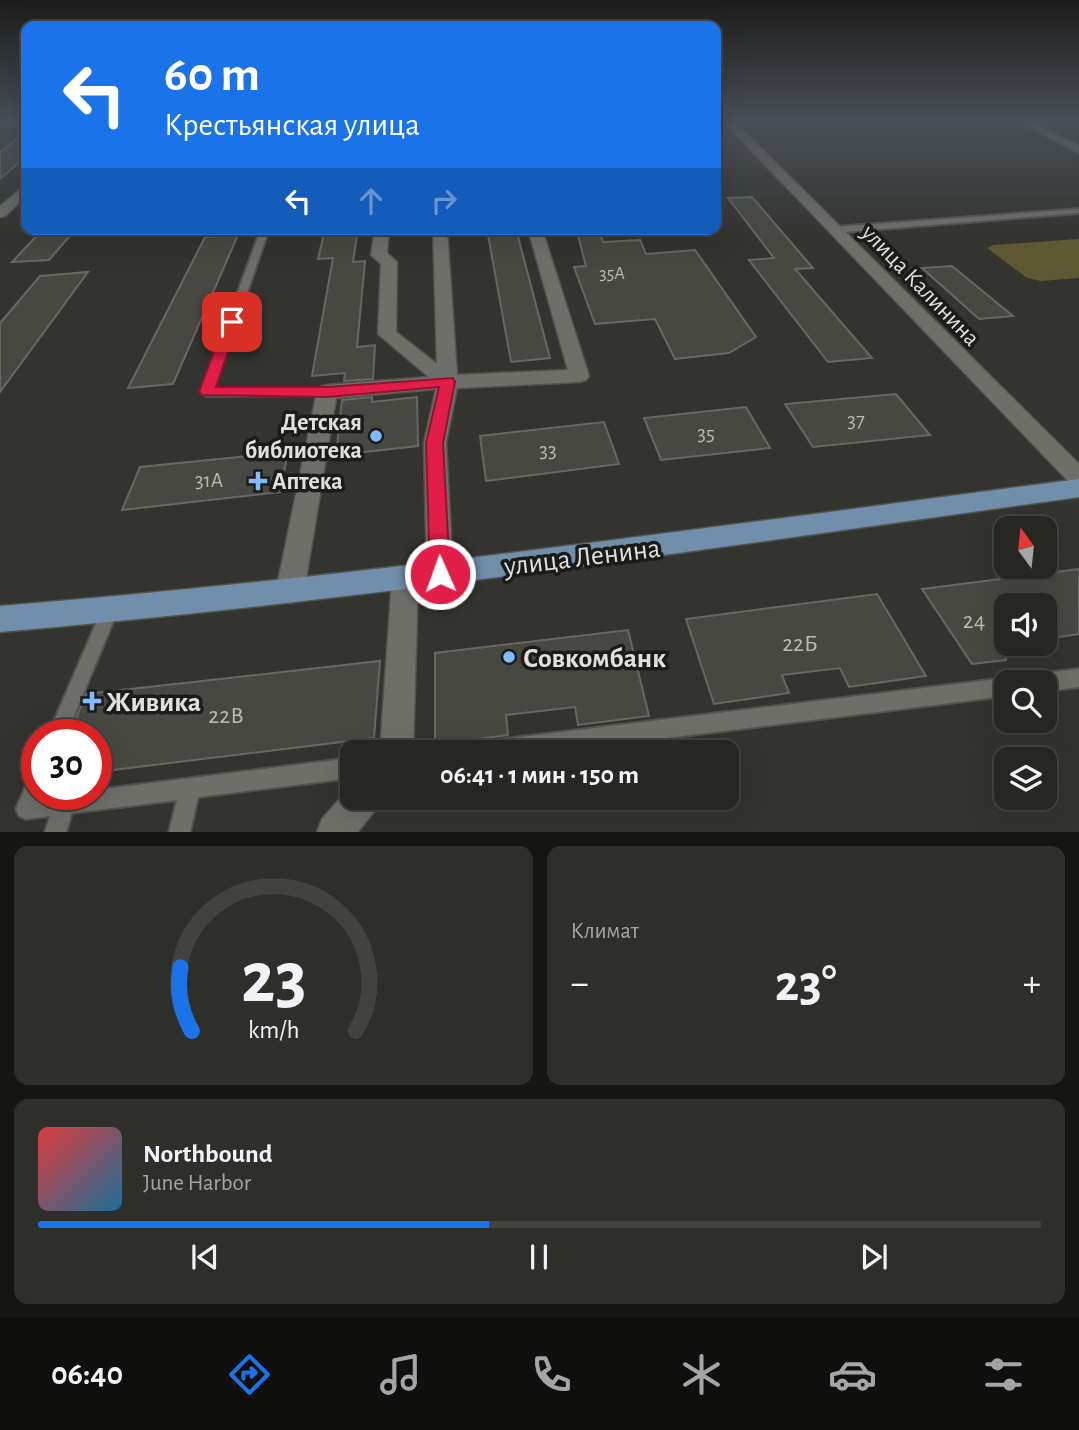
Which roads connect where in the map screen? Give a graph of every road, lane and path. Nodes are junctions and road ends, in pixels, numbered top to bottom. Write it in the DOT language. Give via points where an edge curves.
graph roads {
  1 [pos="767,162"];
  2 [pos="21,192"];
  3 [pos="6,202"];
  4 [pos="1079,211"];
  5 [pos="0,214"];
  6 [pos="833,230"];
  7 [pos="263,235"];
  8 [pos="381,235"];
  9 [pos="440,235"];
  10 [pos="537,235"];
  11 [pos="448,382"];
  12 [pos="327,392"];
  13 [pos="1079,478"];
  14 [pos="1079,488"];
  15 [pos="440,574"];
  16 [pos="405,579"];
  17 [pos="290,591"];
  18 [pos="110,610"];
  19 [pos="0,619"];
  20 [pos="1079,678"];
  21 [pos="1057,681"];
  22 [pos="994,688"];
  23 [pos="64,719"];
  24 [pos="397,740"];
  25 [pos="577,740"];
  26 [pos="340,770"];
  27 [pos="190,789"];
  28 [pos="112,798"];
  29 [pos="63,810"];
  30 [pos="353,810"];
  31 [pos="55,831"];
  32 [pos="179,831"];
  33 [pos="335,831"];
  1 -- 6 [label="street, улица Калинина"];
  2 -- 3 [label="street"];
  3 -- 5 [label="street"];
  4 -- 6 [label="lane"];
  6 -- 13 [label="street, улица Калинина"];
  7 -- 12 [label="lane" via="207,392"];
  8 -- 11 [label="street" via="379,255 389,261 387,334"];
  9 -- 11 [label="street"];
  10 -- 11 [label="street" via="579,376"];
  11 -- 12 [label="street"];
  11 -- 15 [label="street" via="435,443"];
  12 -- 17 [label="street"];
  14 -- 15 [label="main road, улица Ленина"];
  15 -- 16 [label="main road, улица Ленина"];
  16 -- 17 [label="main road, улица Ленина"];
  16 -- 24 [label="street"];
  17 -- 18 [label="main road, улица Ленина"];
  18 -- 19 [label="main road, улица Ленина"];
  18 -- 23 [label="lane"];
  20 -- 21 [label="lane"];
  22 -- 25 [label="lane"];
  26 -- 27 [label="lane"];
  27 -- 28 [label="lane"];
  27 -- 32 [label="lane"];
  29 -- 31 [label="lane"];
  30 -- 33 [label="street"];
}
